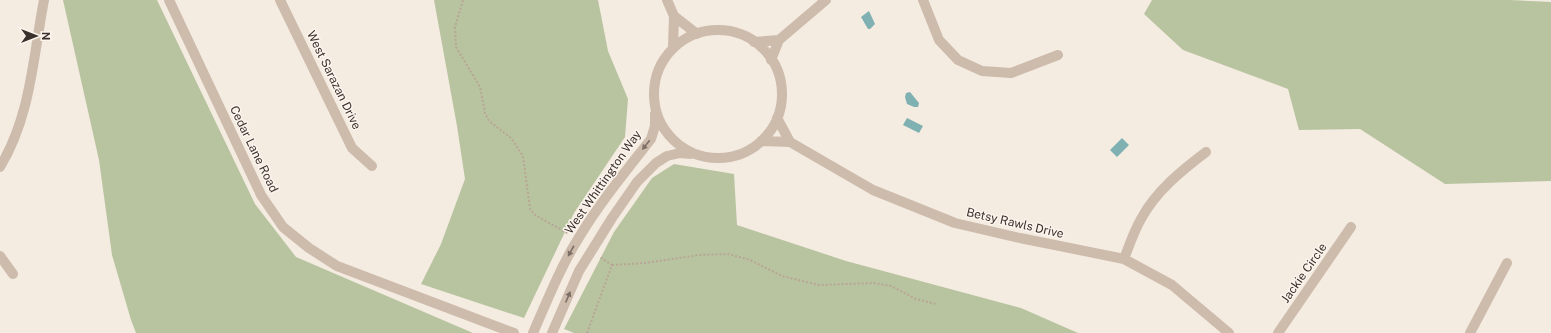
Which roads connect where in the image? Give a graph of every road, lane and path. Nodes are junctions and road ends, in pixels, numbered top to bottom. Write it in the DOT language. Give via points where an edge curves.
graph roads {
  1 [pos="44,0"];
  2 [pos="169,0"];
  3 [pos="280,0"];
  4 [pos="464,0"];
  5 [pos="667,0"];
  6 [pos="826,0"];
  7 [pos="923,0"];
  8 [pos="674,16"];
  9 [pos="697,34"];
  10 [pos="779,40"];
  11 [pos="754,42"];
  12 [pos="673,48"];
  13 [pos="1058,55"];
  14 [pos="771,60"];
  15 [pos="655,108"];
  16 [pos="777,118"];
  17 [pos="761,141"];
  18 [pos="790,142"];
  19 [pos="1206,152"];
  20 [pos="693,154"];
  21 [pos="372,166"];
  22 [pos="0,167"];
  23 [pos="1351,227"];
  24 [pos="578,239"];
  25 [pos="591,251"];
  26 [pos="0,256"];
  27 [pos="1124,259"];
  28 [pos="1507,263"];
  29 [pos="612,265"];
  30 [pos="12,274"];
  31 [pos="936,304"];
  32 [pos="514,333"];
  33 [pos="533,333"];
  34 [pos="552,333"];
  35 [pos="587,333"];
  36 [pos="1229,333"];
  37 [pos="1278,333"];
  38 [pos="1470,333"];
  1 -- 22 [label="street" via="29,92 21,120"];
  2 -- 32 [label="street, Cedar Lane Road" via="261,195 283,228 337,266"];
  3 -- 21 [label="street, West Sarazan Drive" via="352,148"];
  4 -- 24 [label="path" via="455,27 456,47 480,88 489,121 511,138 523,156 530,208 535,215"];
  5 -- 8 [label="street"];
  6 -- 10 [label="street"];
  7 -- 13 [label="street" via="939,40 958,60 982,71 1011,73"];
  8 -- 9 [label="street"];
  8 -- 12 [label="street"];
  9 -- 11 [label="street" via="727,31"];
  9 -- 12 [label="street"];
  10 -- 11 [label="street"];
  10 -- 14 [label="street"];
  11 -- 14 [label="street"];
  12 -- 15 [label="street" via="657,73"];
  14 -- 16 [label="street" via="776,69 782,96"];
  15 -- 20 [label="street" via="669,137"];
  15 -- 24 [label="street, West Whittington Way, one-way" via="655,126 650,139 596,210"];
  16 -- 17 [label="street"];
  16 -- 18 [label="street"];
  17 -- 18 [label="street, Betsy Rawls Drive"];
  17 -- 20 [label="street" via="734,157 710,158"];
  18 -- 27 [label="street, Betsy Rawls Drive" via="873,190 955,223"];
  19 -- 27 [label="street" via="1179,172 1154,199 1141,219"];
  20 -- 25 [label="street" via="667,156 656,163 637,182"];
  23 -- 37 [label="street, Jackie Circle"];
  24 -- 33 [label="street, West Whittington Way, one-way"];
  25 -- 29 [label="path"];
  34 -- 25 [label="street, one-way" via="579,271"];
  26 -- 30 [label="street"];
  27 -- 36 [label="street, Betsy Rawls Drive" via="1172,285"];
  28 -- 38 [label="street"];
  29 -- 31 [label="path" via="728,254 750,260 782,276 819,285 874,283 891,286 916,300"];
  29 -- 35 [label="path"];
}
